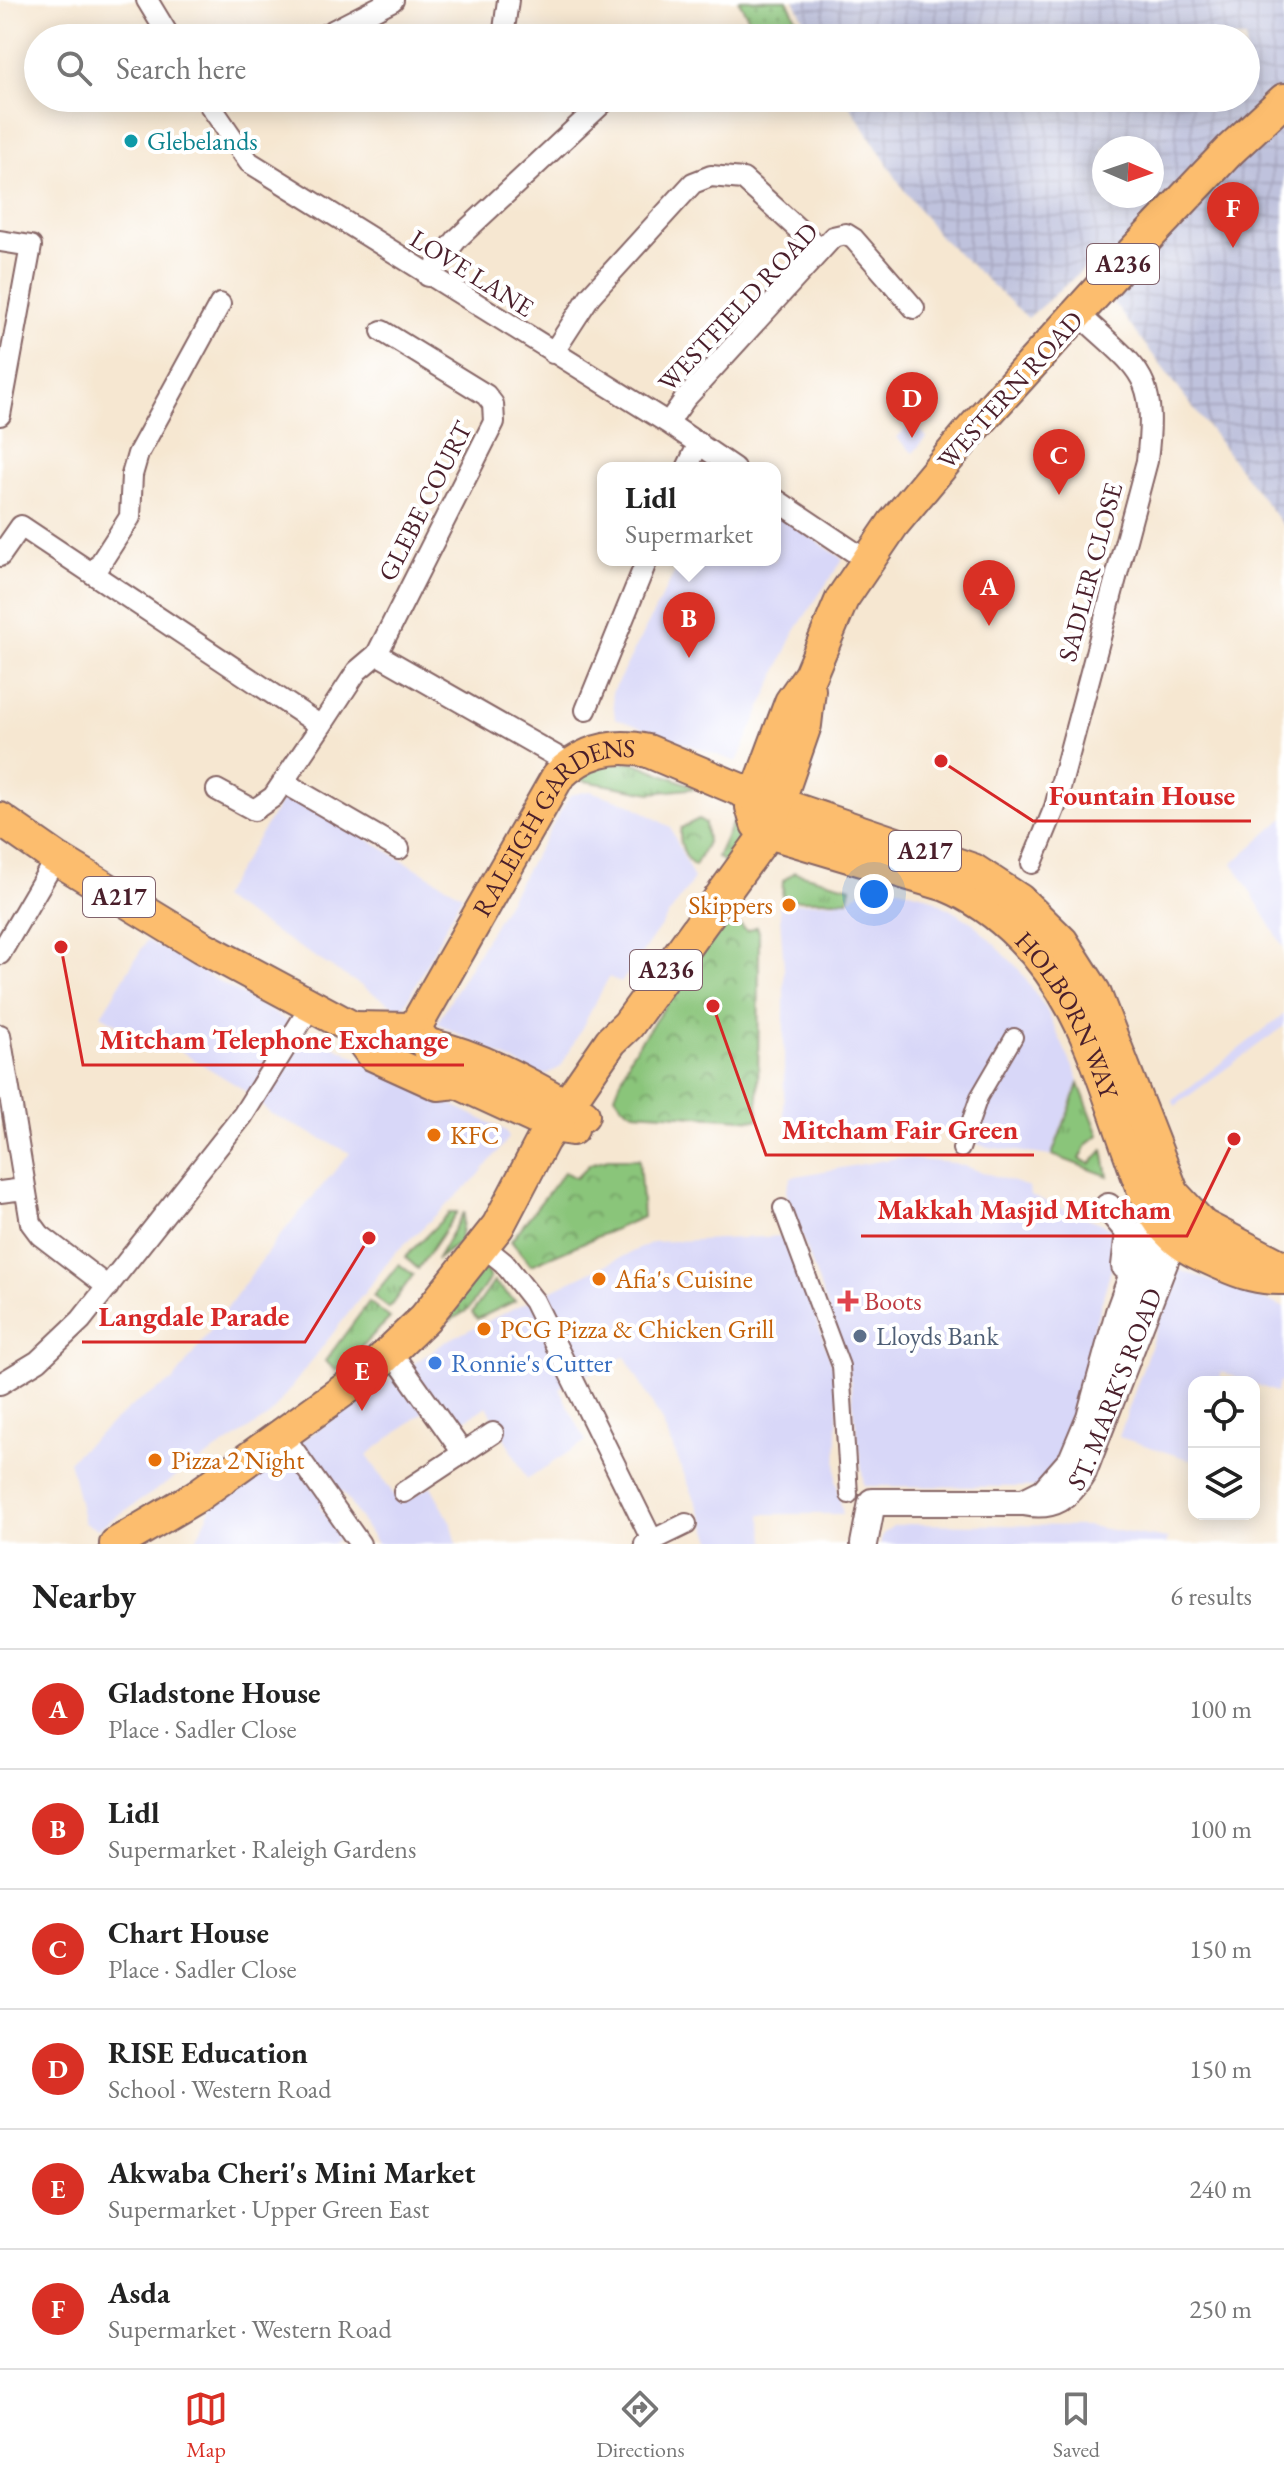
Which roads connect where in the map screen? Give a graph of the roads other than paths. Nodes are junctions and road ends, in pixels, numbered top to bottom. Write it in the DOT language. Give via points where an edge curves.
graph roads {
  1 [pos="147,0"];
  2 [pos="393,0"];
  3 [pos="508,0"];
  4 [pos="162,24"];
  5 [pos="346,24"];
  6 [pos="505,24"];
  7 [pos="1284,100"];
  8 [pos="215,112"];
  9 [pos="593,112"];
  10 [pos="0,241"];
  11 [pos="820,249"];
  12 [pos="428,276"];
  13 [pos="220,304"];
  14 [pos="914,308"];
  15 [pos="1079,314"];
  16 [pos="382,331"];
  17 [pos="553,353"];
  18 [pos="0,415"];
  19 [pos="668,423"];
  20 [pos="699,443"];
  21 [pos="690,462"];
  22 [pos="726,462"];
  23 [pos="781,503"];
  24 [pos="0,556"];
  25 [pos="866,560"];
  26 [pos="645,566"];
  27 [pos="94,573"];
  28 [pos="377,654"];
  29 [pos="586,710"];
  30 [pos="321,726"];
  31 [pos="570,764"];
  32 [pos="283,782"];
  33 [pos="217,790"];
  34 [pos="768,811"];
  35 [pos="0,819"];
  36 [pos="399,849"];
  37 [pos="56,858"];
  38 [pos="1032,863"];
  39 [pos="0,954"];
  40 [pos="311,1006"];
  41 [pos="353,1028"];
  42 [pos="0,1035"];
  43 [pos="421,1037"];
  44 [pos="1014,1037"];
  45 [pos="457,1082"];
  46 [pos="569,1119"];
  47 [pos="961,1149"];
  48 [pos="24,1189"];
  49 [pos="0,1192"];
  50 [pos="1108,1207"];
  51 [pos="782,1208"];
  52 [pos="1170,1218"];
  53 [pos="483,1246"];
  54 [pos="1284,1268"];
  55 [pos="1284,1278"];
  56 [pos="108,1287"];
  57 [pos="392,1353"];
  58 [pos="0,1384"];
  59 [pos="1097,1390"];
  60 [pos="493,1433"];
  61 [pos="283,1435"];
  62 [pos="463,1453"];
  63 [pos="404,1492"];
  64 [pos="849,1495"];
  65 [pos="1024,1502"];
  66 [pos="686,1524"];
  67 [pos="353,1541"];
  68 [pos="648,1542"];
  69 [pos="116,1544"];
  70 [pos="864,1544"];
  1 -- 4 [label="street"];
  2 -- 5 [label="street"];
  3 -- 6 [label="street"];
  7 -- 15 [label="main road, WESTERN ROAD / A236" via="1230,150"];
  8 -- 12 [label="street, LOVE LANE" via="249,162"];
  9 -- 12 [label="street" via="457,239"];
  10 -- 18 [label="street" via="31,246"];
  11 -- 14 [label="street, WESTFIELD ROAD" via="833,237 846,234 854,239"];
  11 -- 17 [label="street" via="743,179 711,176 693,183 590,296"];
  11 -- 19 [label="street, WESTFIELD ROAD"];
  12 -- 17 [label="street, LOVE LANE"];
  13 -- 27 [label="street" via="138,454 130,517"];
  15 -- 25 [label="main road, WESTERN ROAD / A236" via="968,434"];
  15 -- 38 [label="street, SADLER CLOSE" via="1136,365 1147,392 1150,429 1147,461 1055,807"];
  16 -- 28 [label="street, GLEBE COURT" via="486,395 493,404 494,422"];
  17 -- 19 [label="street, LOVE LANE"];
  19 -- 20 [label="street, LOVE LANE"];
  20 -- 21 [label="street"];
  20 -- 22 [label="street, LOVE LANE"];
  23 -- 25 [label="street"];
  24 -- 27 [label="street" via="21,526"];
  25 -- 34 [label="main road, WESTERN ROAD / A236" via="842,599 810,675 805,725"];
  26 -- 29 [label="street"];
  27 -- 30 [label="street"];
  28 -- 30 [label="street, GLEBE COURT" via="357,671"];
  28 -- 31 [label="street"];
  30 -- 32 [label="street, GLEBE COURT"];
  31 -- 34 [label="main road, RALEIGH GARDENS" via="596,751 630,747"];
  31 -- 43 [label="main road, RALEIGH GARDENS" via="534,812"];
  32 -- 33 [label="street, GLEBE COURT" via="254,810"];
  32 -- 36 [label="street"];
  34 -- 46 [label="main road, A236"];
  34 -- 52 [label="main road, HOLBORN WAY / A217" via="973,870 1031,911 1062,942 1094,992 1164,1172"];
  35 -- 37 [label="main road, A217"];
  37 -- 39 [label="street"];
  37 -- 40 [label="main road, A217"];
  40 -- 41 [label="main road, A217"];
  40 -- 56 [label="street" via="246,1111"];
  41 -- 43 [label="main road, A217" via="374,1025"];
  41 -- 45 [label="main road, A217" via="372,1054 438,1084"];
  42 -- 48 [label="street"];
  43 -- 45 [label="main road, A217"];
  43 -- 46 [label="main road" via="463,1052"];
  44 -- 47 [label="street" via="979,1097"];
  45 -- 46 [label="main road, A217"];
  46 -- 53 [label="main road, A236" via="525,1202"];
  48 -- 49 [label="street"];
  48 -- 56 [label="street" via="35,1230"];
  50 -- 59 [label="street" via="1129,1232 1130,1245 1102,1345"];
  51 -- 64 [label="street" via="841,1366"];
  52 -- 54 [label="main road, HOLBORN WAY / A217" via="1203,1226"];
  52 -- 55 [label="main road" via="1208,1258 1261,1279"];
  52 -- 59 [label="street, ST. MARK'S ROAD" via="1119,1312"];
  52 -- 65 [label="street, ST. MARK'S ROAD" via="1083,1472 1071,1492 1053,1504"];
  53 -- 57 [label="main road, A236"];
  53 -- 68 [label="street" via="522,1283"];
  56 -- 58 [label="street" via="47,1354"];
  57 -- 61 [label="main road, A236"];
  57 -- 62 [label="street"];
  59 -- 65 [label="street, ST. MARK'S ROAD" via="1072,1460 1044,1492"];
  60 -- 62 [label="street"];
  61 -- 67 [label="street"];
  61 -- 69 [label="main road, A236" via="197,1496"];
  62 -- 63 [label="street"];
  65 -- 70 [label="street, ST. MARK'S ROAD" via="872,1502"];
  66 -- 68 [label="street"];
}
